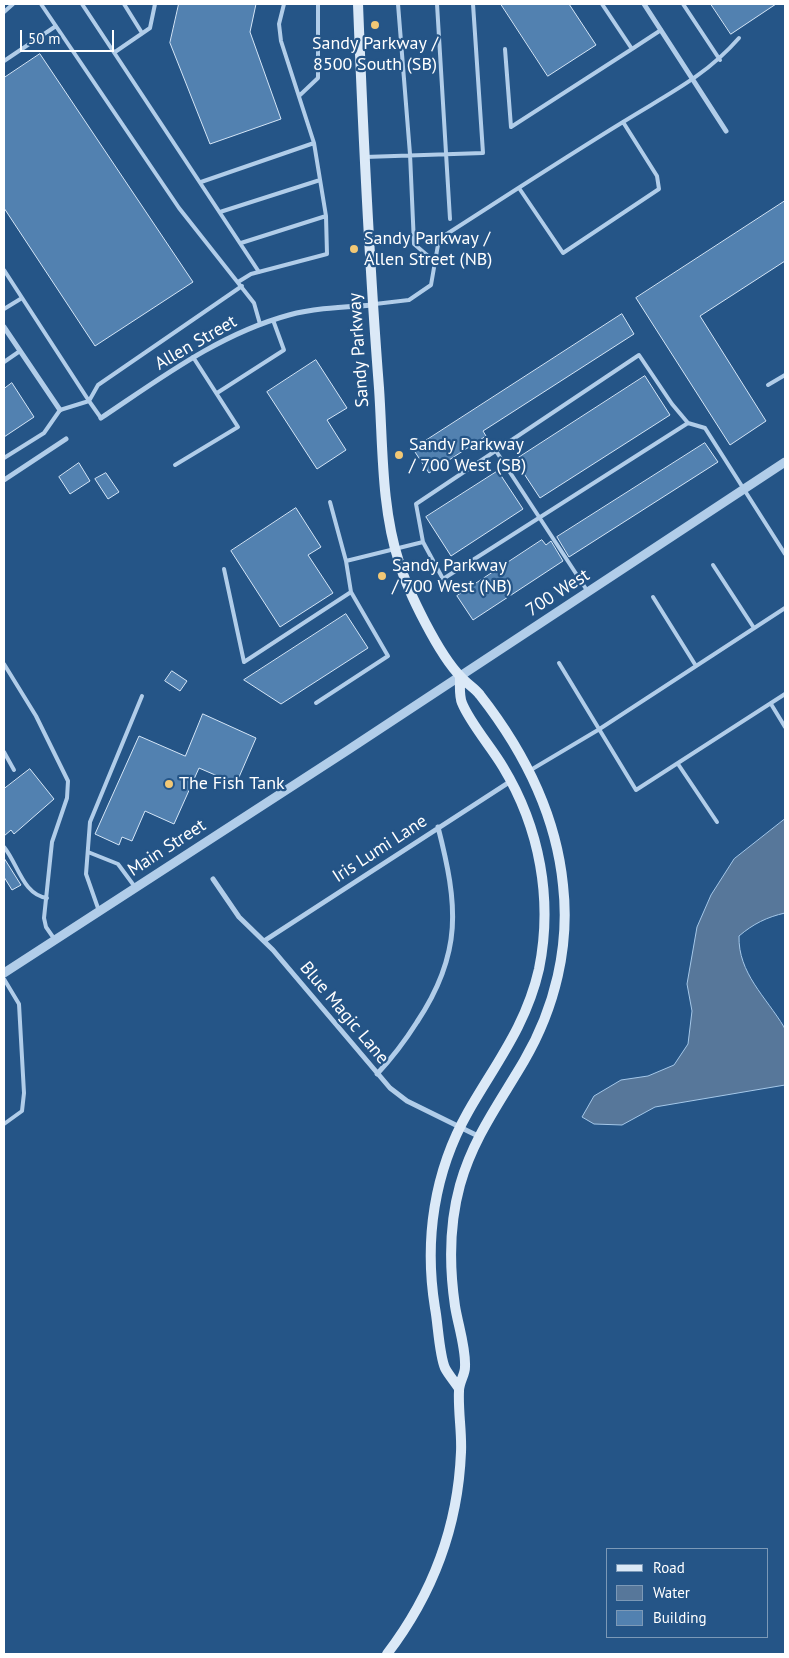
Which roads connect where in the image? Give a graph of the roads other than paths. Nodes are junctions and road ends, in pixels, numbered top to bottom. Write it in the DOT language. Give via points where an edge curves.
graph roads {
  1 [pos="13,4"];
  2 [pos="41,4"];
  3 [pos="82,4"];
  4 [pos="124,4"];
  5 [pos="155,4"];
  6 [pos="284,4"];
  7 [pos="318,4"];
  8 [pos="358,4"];
  9 [pos="398,4"];
  10 [pos="437,4"];
  11 [pos="473,4"];
  12 [pos="602,4"];
  13 [pos="644,4"];
  14 [pos="683,4"];
  15 [pos="4,12"];
  16 [pos="56,26"];
  17 [pos="661,30"];
  18 [pos="142,33"];
  19 [pos="740,38"];
  20 [pos="506,49"];
  21 [pos="632,49"];
  22 [pos="115,52"];
  23 [pos="720,60"];
  24 [pos="4,61"];
  25 [pos="694,80"];
  26 [pos="299,96"];
  27 [pos="623,122"];
  28 [pos="726,131"];
  29 [pos="314,142"];
  30 [pos="410,154"];
  31 [pos="447,154"];
  32 [pos="364,157"];
  33 [pos="320,180"];
  34 [pos="200,182"];
  35 [pos="519,188"];
  36 [pos="220,212"];
  37 [pos="326,216"];
  38 [pos="450,219"];
  39 [pos="241,243"];
  40 [pos="434,261"];
  41 [pos="4,270"];
  42 [pos="259,272"];
  43 [pos="238,282"];
  44 [pos="242,286"];
  45 [pos="22,298"];
  46 [pos="372,305"];
  47 [pos="4,309"];
  48 [pos="273,320"];
  49 [pos="260,324"];
  50 [pos="4,327"];
  51 [pos="20,351"];
  52 [pos="193,357"];
  53 [pos="4,362"];
  54 [pos="785,375"];
  55 [pos="768,385"];
  56 [pos="217,394"];
  57 [pos="89,401"];
  58 [pos="60,410"];
  59 [pos="102,418"];
  60 [pos="688,423"];
  61 [pos="66,439"];
  62 [pos="496,451"];
  63 [pos="4,458"];
  64 [pos="785,462"];
  65 [pos="175,465"];
  66 [pos="4,480"];
  67 [pos="744,489"];
  68 [pos="330,502"];
  69 [pos="539,518"];
  70 [pos="423,542"];
  71 [pos="396,548"];
  72 [pos="785,554"];
  73 [pos="346,561"];
  74 [pos="713,565"];
  75 [pos="224,569"];
  76 [pos="351,592"];
  77 [pos="588,592"];
  78 [pos="653,597"];
  79 [pos="785,608"];
  80 [pos="754,628"];
  81 [pos="559,662"];
  82 [pos="4,664"];
  83 [pos="696,666"];
  84 [pos="460,677"];
  85 [pos="785,694"];
  86 [pos="142,696"];
  87 [pos="316,703"];
  88 [pos="770,704"];
  89 [pos="785,726"];
  90 [pos="598,730"];
  91 [pos="348,750"];
  92 [pos="4,752"];
  93 [pos="678,764"];
  94 [pos="14,770"];
  95 [pos="530,771"];
  96 [pos="511,781"];
  97 [pos="717,822"];
  98 [pos="438,827"];
  99 [pos="4,847"];
  100 [pos="88,852"];
  101 [pos="213,878"];
  102 [pos="135,887"];
  103 [pos="47,898"];
  104 [pos="99,910"];
  105 [pos="55,940"];
  106 [pos="264,941"];
  107 [pos="4,973"];
  108 [pos="4,979"];
  109 [pos="377,1074"];
  110 [pos="4,1124"];
  111 [pos="460,1128"];
  112 [pos="478,1136"];
  113 [pos="458,1386"];
  114 [pos="387,1654"];
  1 -- 15 [label="lane"];
  2 -- 16 [label="lane"];
  3 -- 22 [label="lane"];
  4 -- 18 [label="lane"];
  5 -- 18 [label="lane" via="150,28"];
  6 -- 26 [label="lane" via="279,24 281,41"];
  7 -- 26 [label="lane" via="318,78"];
  8 -- 32 [label="main road, Sandy Parkway"];
  9 -- 30 [label="lane"];
  10 -- 31 [label="lane"];
  11 -- 31 [label="lane" via="482,153"];
  12 -- 21 [label="lane"];
  13 -- 17 [label="street"];
  14 -- 23 [label="lane"];
  16 -- 24 [label="lane"];
  16 -- 43 [label="lane" via="179,208"];
  17 -- 21 [label="lane"];
  17 -- 25 [label="street"];
  18 -- 22 [label="lane"];
  19 -- 23 [label="lane"];
  20 -- 21 [label="lane" via="511,127"];
  22 -- 34 [label="lane"];
  23 -- 25 [label="lane"];
  25 -- 27 [label="lane"];
  25 -- 28 [label="street"];
  26 -- 29 [label="lane"];
  27 -- 35 [label="lane"];
  27 -- 35 [label="lane" via="658,176 659,189 563,253"];
  29 -- 33 [label="lane"];
  29 -- 34 [label="lane"];
  30 -- 31 [label="lane"];
  30 -- 32 [label="lane"];
  30 -- 40 [label="lane" via="414,244"];
  31 -- 38 [label="lane"];
  32 -- 46 [label="main road, Sandy Parkway"];
  33 -- 36 [label="lane"];
  33 -- 37 [label="lane"];
  34 -- 36 [label="lane"];
  35 -- 40 [label="lane" via="439,239"];
  36 -- 39 [label="lane"];
  37 -- 39 [label="lane"];
  37 -- 42 [label="lane" via="327,254"];
  39 -- 42 [label="lane"];
  40 -- 46 [label="lane" via="431,285 409,300"];
  41 -- 45 [label="lane"];
  42 -- 43 [label="lane"];
  43 -- 44 [label="lane"];
  44 -- 49 [label="lane" via="254,303"];
  44 -- 57 [label="lane" via="98,385"];
  45 -- 47 [label="lane"];
  45 -- 57 [label="lane"];
  46 -- 48 [label="street, Allen Street" via="307,312"];
  46 -- 71 [label="main road, Sandy Parkway" via="388,514"];
  48 -- 49 [label="street, Allen Street"];
  48 -- 56 [label="lane" via="284,350"];
  49 -- 52 [label="street, Allen Street"];
  50 -- 51 [label="street"];
  51 -- 53 [label="lane"];
  51 -- 58 [label="street"];
  52 -- 56 [label="lane"];
  52 -- 59 [label="street, Allen Street"];
  54 -- 55 [label="lane"];
  56 -- 65 [label="lane" via="238,427"];
  57 -- 58 [label="lane"];
  57 -- 59 [label="lane"];
  58 -- 63 [label="lane" via="44,433"];
  60 -- 62 [label="lane" via="638,355"];
  60 -- 67 [label="lane" via="705,428"];
  60 -- 69 [label="lane"];
  61 -- 66 [label="street"];
  62 -- 69 [label="lane"];
  62 -- 70 [label="lane" via="416,504"];
  64 -- 67 [label="street, 700 West"];
  67 -- 72 [label="lane"];
  67 -- 77 [label="street, 700 West"];
  68 -- 73 [label="lane"];
  69 -- 70 [label="lane" via="443,578"];
  69 -- 77 [label="lane"];
  70 -- 71 [label="lane"];
  71 -- 73 [label="lane"];
  71 -- 84 [label="main road, Sandy Parkway" via="421,614"];
  73 -- 76 [label="lane"];
  74 -- 80 [label="lane"];
  75 -- 76 [label="lane" via="244,662"];
  76 -- 87 [label="lane" via="388,656"];
  77 -- 84 [label="street, 700 West"];
  78 -- 83 [label="lane"];
  79 -- 80 [label="lane"];
  80 -- 83 [label="lane"];
  81 -- 90 [label="lane"];
  82 -- 103 [label="lane" via="36,716 68,781 67,798 52,842"];
  83 -- 90 [label="lane"];
  84 -- 91 [label="street, 700 West"];
  84 -- 95 [label="main road" via="478,691"];
  84 -- 96 [label="main road" via="461,702"];
  85 -- 88 [label="lane"];
  86 -- 100 [label="lane" via="90,822"];
  88 -- 89 [label="lane"];
  88 -- 93 [label="lane"];
  90 -- 93 [label="lane" via="636,790"];
  90 -- 95 [label="lane"];
  91 -- 102 [label="street, Main Street"];
  92 -- 94 [label="lane"];
  93 -- 97 [label="lane"];
  95 -- 112 [label="main road" via="550,818 561,866 565,901 562,953 552,997 534,1044"];
  96 -- 98 [label="street, Iris Lumi Lane"];
  96 -- 111 [label="main road" via="531,827 541,866 545,908 542,950 534,989 520,1027"];
  98 -- 106 [label="street, Iris Lumi Lane"];
  98 -- 109 [label="street" via="453,902 447,961 435,995 398,1051"];
  99 -- 103 [label="lane" via="29,890"];
  100 -- 102 [label="lane" via="118,864"];
  100 -- 104 [label="lane" via="86,874"];
  101 -- 106 [label="street, Blue Magic Lane" via="239,917"];
  102 -- 104 [label="street, Main Street"];
  103 -- 105 [label="lane" via="44,922"];
  104 -- 105 [label="street, Main Street"];
  105 -- 107 [label="street, Main Street"];
  106 -- 109 [label="street, Blue Magic Lane"];
  108 -- 110 [label="lane" via="19,1004 24,1093 22,1111"];
  109 -- 111 [label="street, Blue Magic Lane" via="407,1101"];
  111 -- 112 [label="street, Blue Magic Lane"];
  111 -- 113 [label="main road" via="440,1181 430,1249 445,1368"];
  112 -- 113 [label="main road" via="458,1192 451,1229 452,1283 466,1369"];
  113 -- 114 [label="main road" via="462,1448 451,1526 423,1598"];
}
